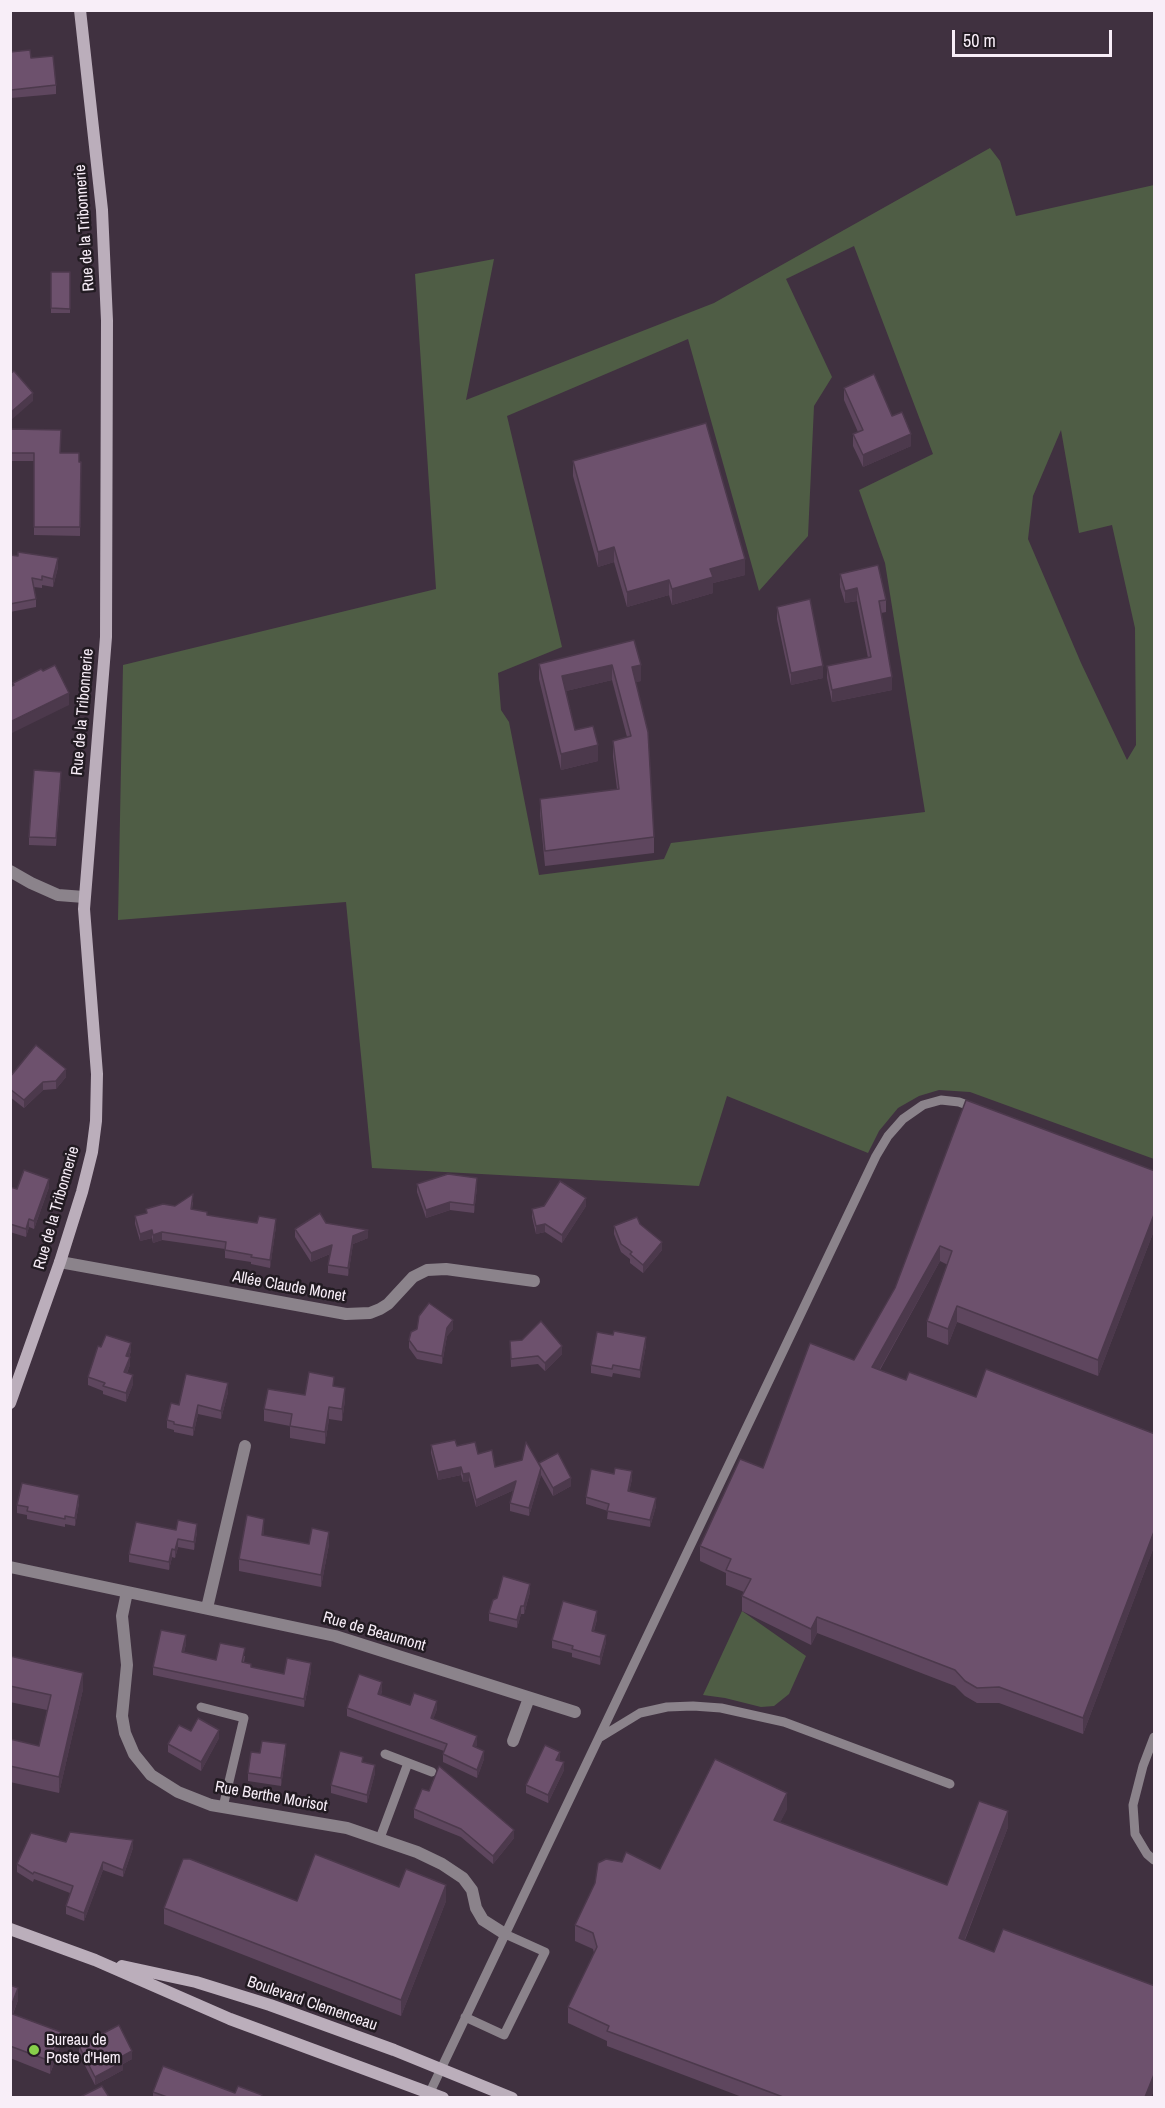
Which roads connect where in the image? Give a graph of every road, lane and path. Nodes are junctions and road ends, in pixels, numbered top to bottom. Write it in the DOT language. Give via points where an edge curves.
graph roads {
  1 [pos="80,10"];
  2 [pos="10,871"];
  3 [pos="84,897"];
  4 [pos="981,1110"];
  5 [pos="60,1262"];
  6 [pos="534,1281"];
  7 [pos="10,1403"];
  8 [pos="245,1446"];
  9 [pos="10,1567"];
  10 [pos="127,1592"];
  11 [pos="207,1608"];
  12 [pos="529,1698"];
  13 [pos="201,1707"];
  14 [pos="575,1712"];
  15 [pos="1155,1737"];
  16 [pos="597,1739"];
  17 [pos="513,1741"];
  18 [pos="385,1754"];
  19 [pos="408,1763"];
  20 [pos="432,1772"];
  21 [pos="950,1784"];
  22 [pos="223,1807"];
  23 [pos="380,1838"];
  24 [pos="1155,1860"];
  25 [pos="10,1929"];
  26 [pos="505,1934"];
  27 [pos="95,1960"];
  28 [pos="465,2017"];
  29 [pos="441,2068"];
  30 [pos="429,2092"];
  31 [pos="443,2097"];
  32 [pos="512,2097"];
  1 -- 3 [label="street, Rue de la Tribonnerie" via="102,210 107,321 106,637"];
  2 -- 3 [label="street" via="58,895"];
  3 -- 5 [label="street, Rue de la Tribonnerie" via="97,1074 96,1121 88,1171"];
  4 -- 16 [label="lane" via="941,1100 923,1105 888,1136"];
  5 -- 6 [label="street, Allée Claude Monet" via="346,1314 380,1309 413,1277 427,1270"];
  5 -- 7 [label="street, Rue de la Tribonnerie"];
  8 -- 11 [label="street"];
  9 -- 10 [label="street, Rue de Beaumont"];
  10 -- 11 [label="street, Rue de Beaumont"];
  10 -- 22 [label="street, Rue Berthe Morisot" via="122,1616 127,1665 122,1716 129,1742 144,1767 168,1786 188,1797"];
  11 -- 12 [label="street, Rue de Beaumont" via="353,1641"];
  12 -- 14 [label="street, Rue de Beaumont"];
  12 -- 17 [label="street"];
  13 -- 22 [label="lane" via="244,1718"];
  15 -- 24 [label="lane" via="1133,1805 1135,1834"];
  16 -- 21 [label="lane" via="640,1713 666,1707 721,1708 784,1722"];
  16 -- 26 [label="lane"];
  18 -- 19 [label="lane"];
  19 -- 20 [label="lane"];
  19 -- 23 [label="lane"];
  22 -- 23 [label="street, Rue Berthe Morisot" via="335,1825"];
  23 -- 26 [label="street, Rue Berthe Morisot" via="457,1873 472,1890 483,1920"];
  25 -- 27 [label="street, Boulevard Clemenceau"];
  26 -- 28 [label="lane"];
  26 -- 28 [label="lane" via="545,1952 504,2034"];
  27 -- 29 [label="street, Boulevard Clemenceau" via="196,1982 259,2001"];
  27 -- 30 [label="street, Boulevard Clemenceau" via="230,2019"];
  28 -- 29 [label="lane"];
  29 -- 30 [label="lane"];
  29 -- 32 [label="street, Boulevard Clemenceau"];
  30 -- 31 [label="street, Boulevard Clemenceau"];
}
